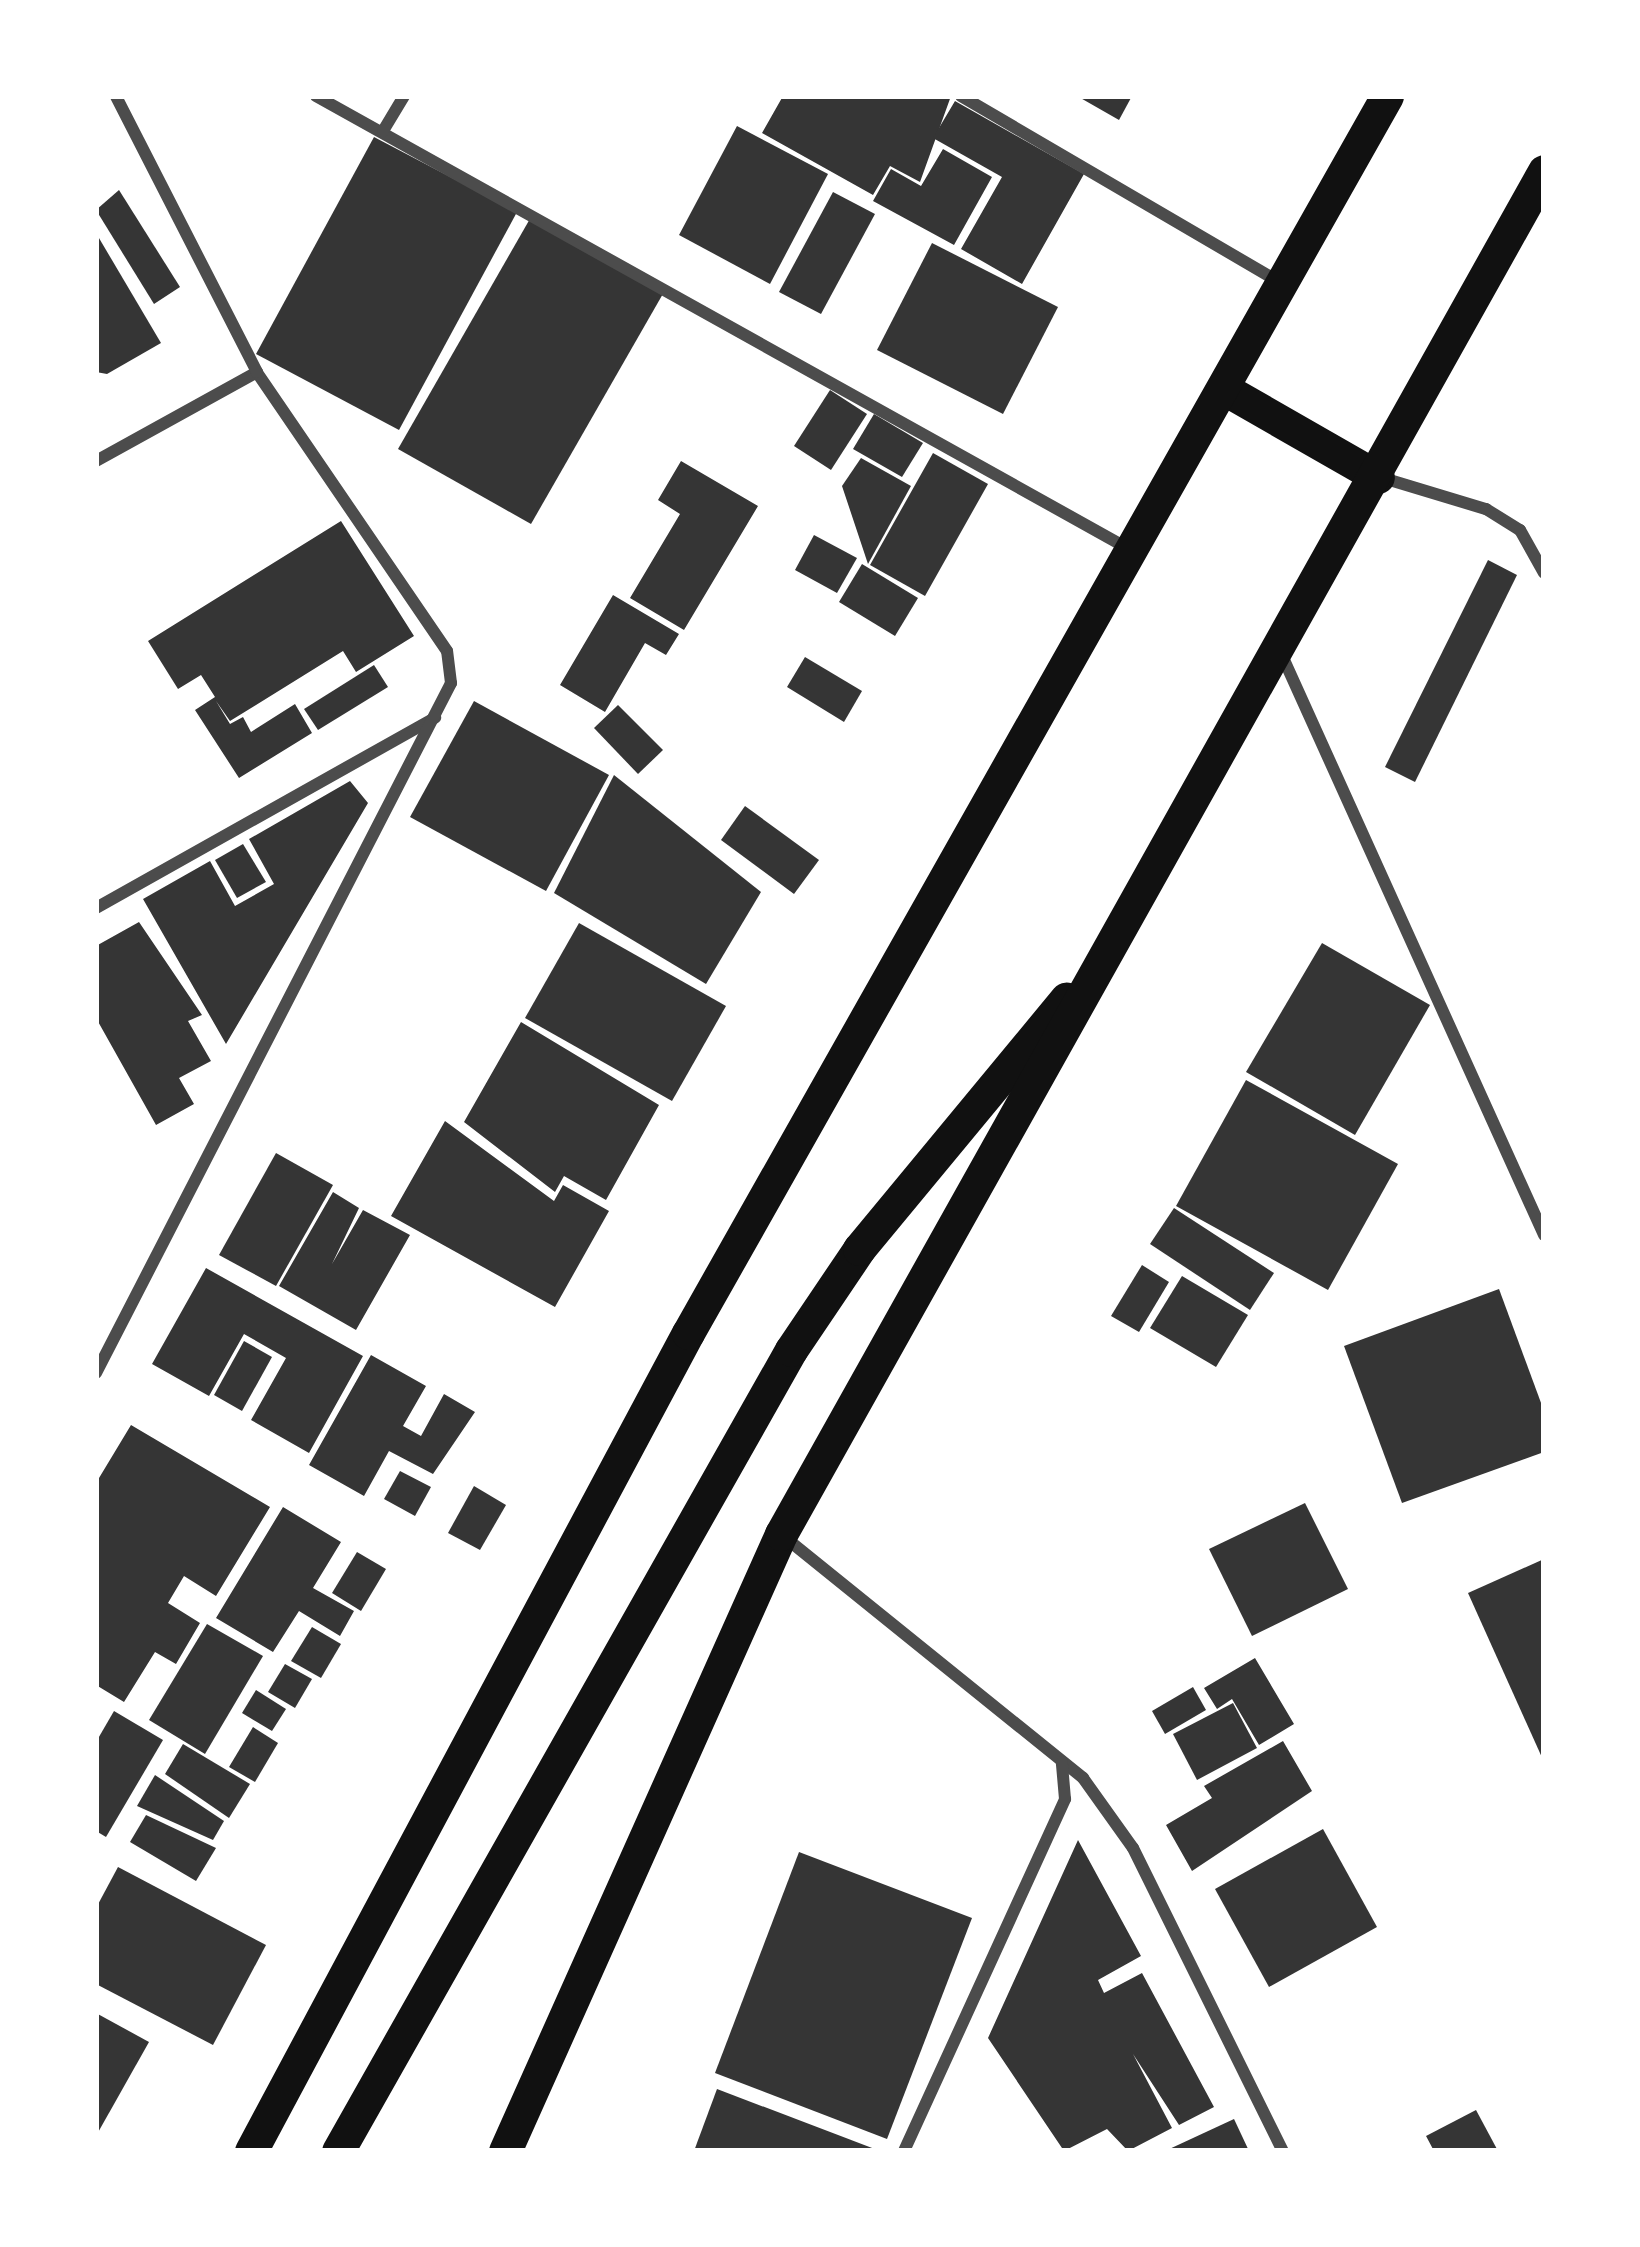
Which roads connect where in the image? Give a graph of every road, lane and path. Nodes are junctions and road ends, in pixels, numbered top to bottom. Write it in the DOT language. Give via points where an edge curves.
graph roads {
  1 [pos="116,96"];
  2 [pos="316,96"];
  3 [pos="404,96"];
  4 [pos="961,96"];
  5 [pos="1387,96"];
  6 [pos="383,131"];
  7 [pos="1544,171"];
  8 [pos="1283,285"];
  9 [pos="257,372"];
  10 [pos="1226,390"];
  11 [pos="96,461"];
  12 [pos="1378,477"];
  13 [pos="1137,554"];
  14 [pos="1544,573"];
  15 [pos="1276,642"];
  16 [pos="436,717"];
  17 [pos="96,908"];
  18 [pos="1113,945"];
  19 [pos="1544,1234"];
  20 [pos="96,1372"];
  21 [pos="781,1534"];
  22 [pos="1062,1762"];
  23 [pos="251,2151"];
  24 [pos="338,2151"];
  25 [pos="505,2151"];
  26 [pos="904,2151"];
  27 [pos="1283,2151"];
  1 -- 9 [label="street"];
  2 -- 6 [label="street"];
  3 -- 6 [label="street"];
  4 -- 8 [label="street"];
  5 -- 8 [label="highway"];
  6 -- 13 [label="street"];
  7 -- 12 [label="highway"];
  8 -- 10 [label="highway"];
  9 -- 11 [label="street"];
  9 -- 16 [label="street" via="447,652 451,683"];
  10 -- 12 [label="highway"];
  10 -- 13 [label="highway"];
  12 -- 14 [label="street" via="1486,509 1520,530"];
  12 -- 15 [label="highway"];
  13 -- 23 [label="highway" via="688,1333"];
  15 -- 18 [label="highway"];
  15 -- 19 [label="street"];
  16 -- 17 [label="street"];
  16 -- 20 [label="street"];
  18 -- 21 [label="highway"];
  18 -- 24 [label="highway" via="859,1249 791,1350"];
  21 -- 22 [label="street"];
  21 -- 25 [label="highway"];
  22 -- 26 [label="street" via="1065,1799"];
  22 -- 27 [label="street" via="1132,1848"];
}
